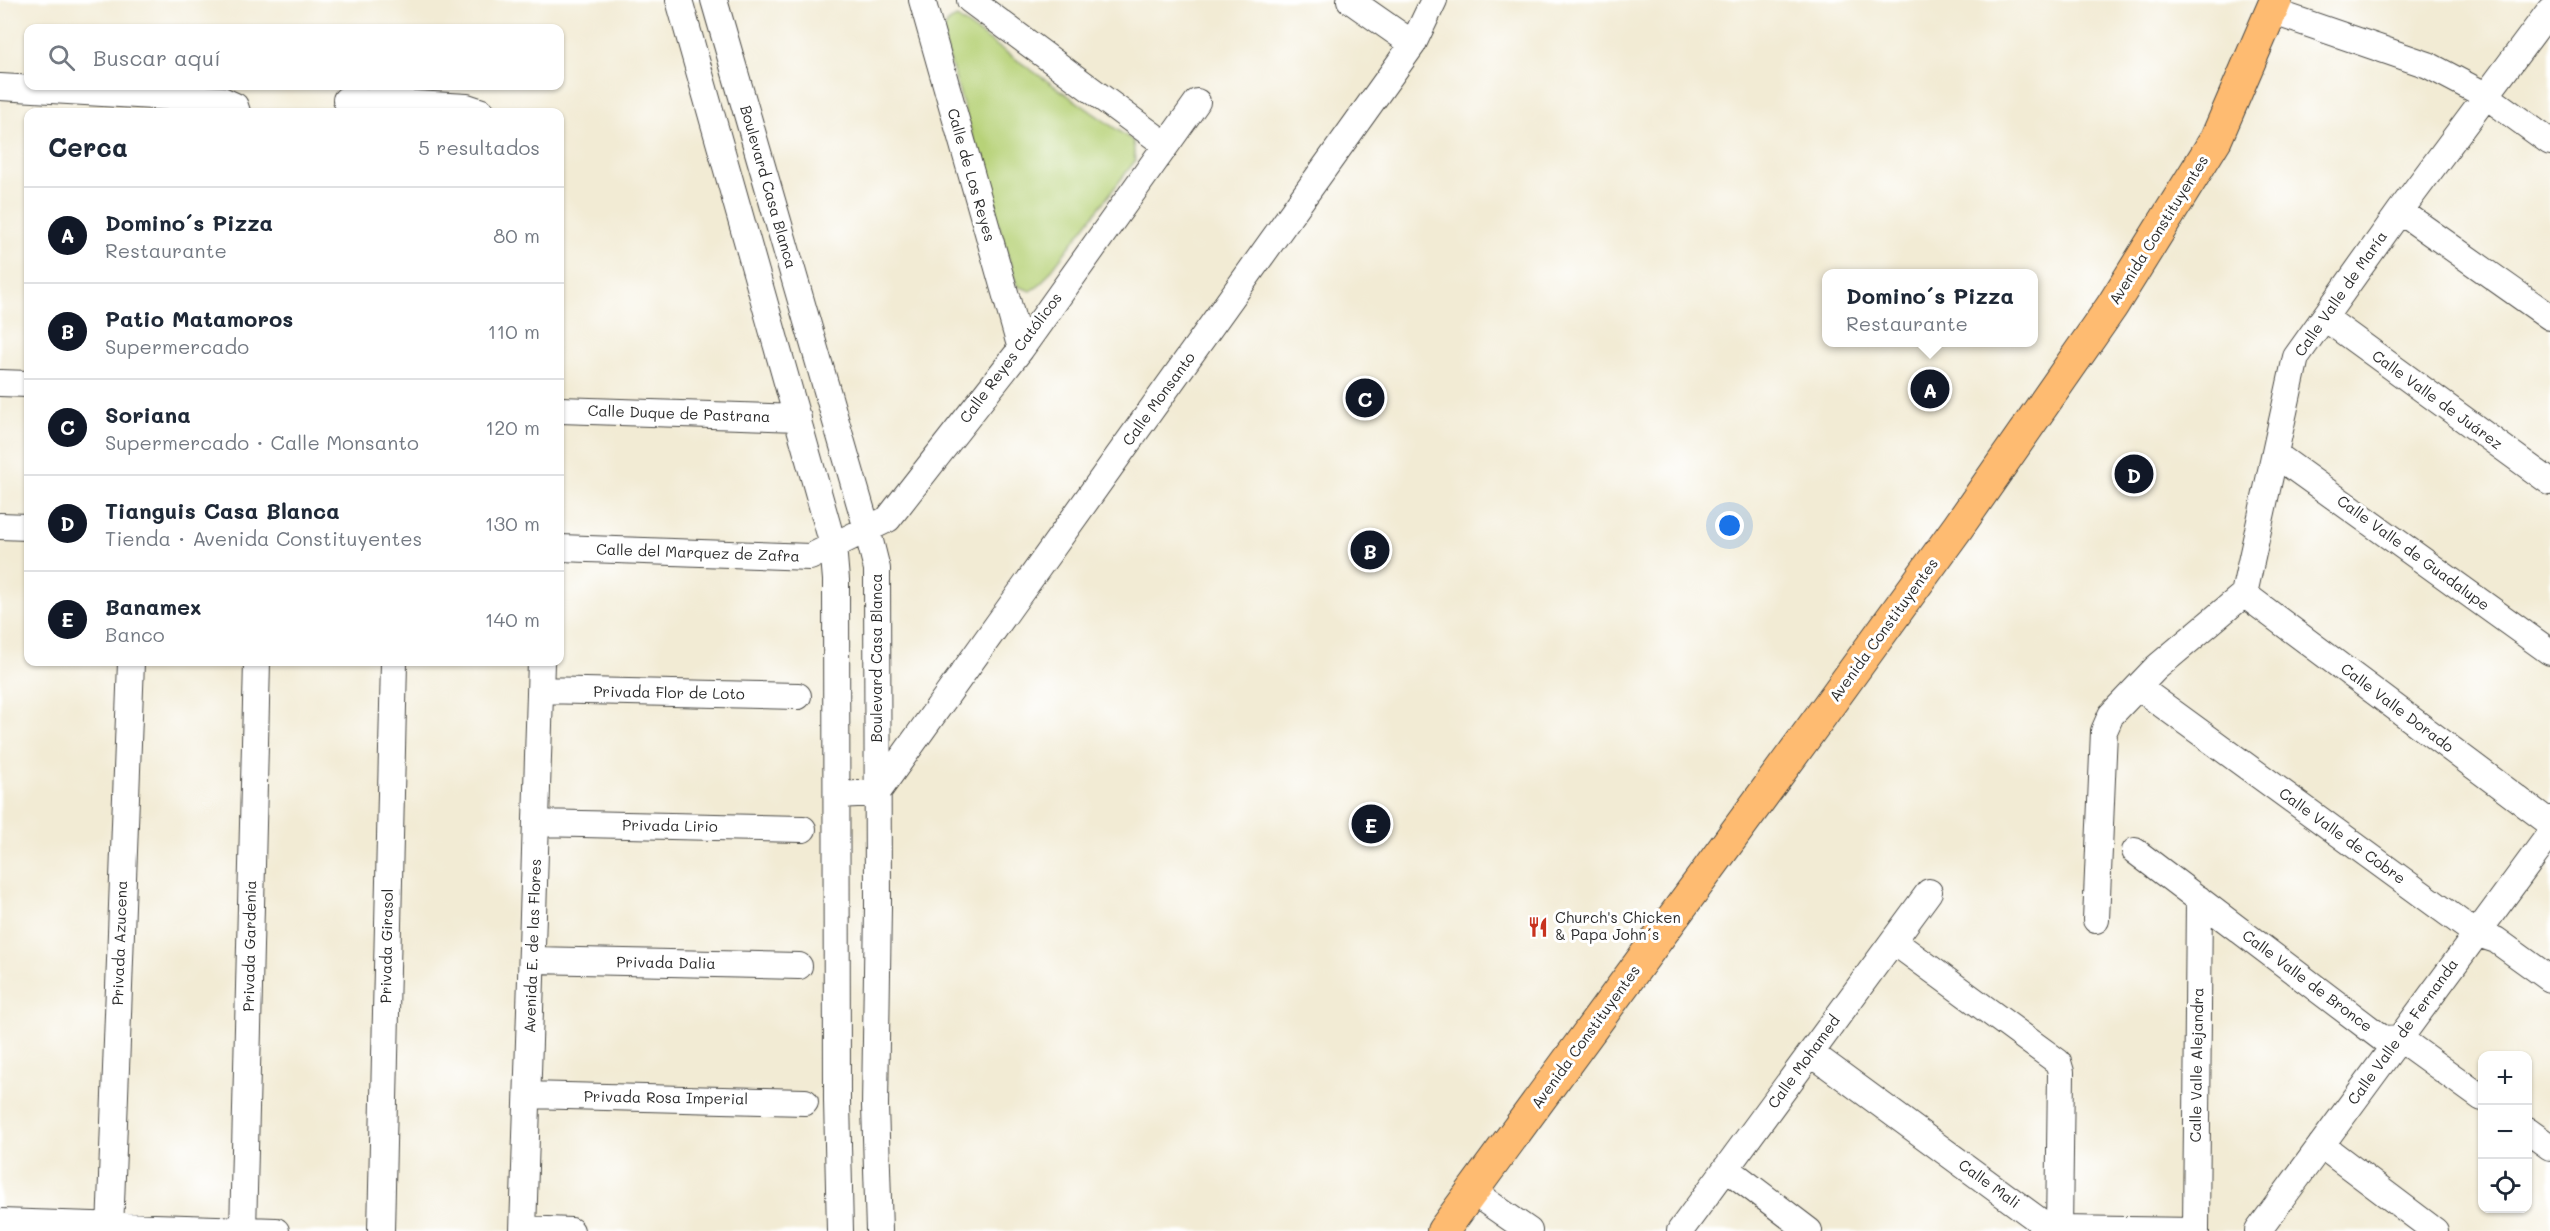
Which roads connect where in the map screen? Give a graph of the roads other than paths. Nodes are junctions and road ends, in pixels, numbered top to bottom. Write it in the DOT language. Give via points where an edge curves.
graph roads {
  1 [pos="679,0"];
  2 [pos="714,0"];
  3 [pos="922,0"];
  4 [pos="970,0"];
  5 [pos="1350,0"];
  6 [pos="1430,2"];
  7 [pos="2274,5"];
  8 [pos="2550,10"];
  9 [pos="1413,44"];
  10 [pos="0,87"];
  11 [pos="24,88"];
  12 [pos="51,90"];
  13 [pos="2485,95"];
  14 [pos="346,100"];
  15 [pos="1197,102"];
  16 [pos="234,108"];
  17 [pos="470,108"];
  18 [pos="2550,142"];
  19 [pos="1166,145"];
  20 [pos="2400,211"];
  21 [pos="2550,317"];
  22 [pos="2325,318"];
  23 [pos="810,334"];
  24 [pos="776,343"];
  25 [pos="1021,349"];
  26 [pos="0,383"];
  27 [pos="24,384"];
  28 [pos="564,403"];
  29 [pos="798,418"];
  30 [pos="2275,454"];
  31 [pos="2550,482"];
  32 [pos="0,526"];
  33 [pos="24,527"];
  34 [pos="867,529"];
  35 [pos="833,546"];
  36 [pos="564,548"];
  37 [pos="2244,594"];
  38 [pos="2550,652"];
  39 [pos="131,666"];
  40 [pos="257,666"];
  41 [pos="394,666"];
  42 [pos="542,666"];
  43 [pos="2138,687"];
  44 [pos="541,690"];
  45 [pos="798,696"];
  46 [pos="877,793"];
  47 [pos="837,795"];
  48 [pos="2550,819"];
  49 [pos="537,822"];
  50 [pos="803,829"];
  51 [pos="2550,834"];
  52 [pos="2135,851"];
  53 [pos="1929,892"];
  54 [pos="2199,899"];
  55 [pos="2096,920"];
  56 [pos="2475,933"];
  57 [pos="1893,941"];
  58 [pos="534,960"];
  59 [pos="799,966"];
  60 [pos="2550,979"];
  61 [pos="2399,1038"];
  62 [pos="1811,1053"];
  63 [pos="528,1095"];
  64 [pos="2478,1095"];
  65 [pos="805,1102"];
  66 [pos="2532,1134"];
  67 [pos="2321,1145"];
  68 [pos="2550,1148"];
  69 [pos="1726,1168"];
  70 [pos="1473,1191"];
  71 [pos="0,1222"];
  72 [pos="110,1228"];
  73 [pos="523,1230"];
  74 [pos="2059,1230"];
  75 [pos="243,1231"];
  76 [pos="276,1231"];
  77 [pos="381,1231"];
  78 [pos="571,1231"];
  79 [pos="840,1231"];
  80 [pos="879,1231"];
  81 [pos="1443,1231"];
  82 [pos="1528,1231"];
  83 [pos="1680,1231"];
  84 [pos="1809,1231"];
  85 [pos="2196,1231"];
  86 [pos="2258,1231"];
  87 [pos="2435,1231"];
  1 -- 24 [label="street"];
  2 -- 23 [label="street, Boulevard Casa Blanca"];
  3 -- 25 [label="street, Calle de Los Reyes"];
  4 -- 19 [label="street"];
  5 -- 9 [label="street"];
  6 -- 9 [label="street, Calle Monsanto"];
  7 -- 13 [label="street" via="2428,65"];
  7 -- 70 [label="main road, Avenida Constituyentes" via="2217,139 2112,306 1897,612"];
  8 -- 13 [label="street, Calle Valle de María"];
  9 -- 46 [label="street, Calle Monsanto"];
  10 -- 11 [label="street"];
  12 -- 16 [label="street" via="222,100"];
  13 -- 18 [label="street"];
  13 -- 20 [label="street, Calle Valle de María"];
  14 -- 17 [label="street"];
  15 -- 19 [label="street, Calle Reyes Católicos"];
  19 -- 25 [label="street, Calle Reyes Católicos"];
  20 -- 21 [label="street"];
  20 -- 22 [label="street, Calle Valle de María"];
  22 -- 30 [label="street, Calle Valle de María" via="2294,362"];
  22 -- 31 [label="street, Calle Valle de Juárez"];
  23 -- 24 [label="street"];
  23 -- 34 [label="street, Boulevard Casa Blanca"];
  24 -- 29 [label="street"];
  25 -- 34 [label="street, Calle Reyes Católicos" via="888,519"];
  26 -- 27 [label="street"];
  28 -- 29 [label="street, Calle Duque de Pastrana"];
  29 -- 35 [label="street"];
  30 -- 37 [label="street, Calle Valle de María"];
  30 -- 38 [label="street, Calle Valle de Guadalupe"];
  32 -- 33 [label="street"];
  34 -- 35 [label="street, Calle Reyes Católicos"];
  34 -- 46 [label="street, Boulevard Casa Blanca" via="877,569"];
  35 -- 36 [label="street, Calle del Marquez de Zafra" via="810,557"];
  35 -- 47 [label="street"];
  37 -- 43 [label="street"];
  37 -- 48 [label="street, Calle Valle Dorado" via="2546,820"];
  39 -- 72 [label="street, Privada Azucena"];
  40 -- 75 [label="street, Privada Gardenia"];
  41 -- 77 [label="street, Privada Girasol"];
  42 -- 44 [label="street, Avenida E. de las Flores"];
  43 -- 55 [label="street" via="2111,715 2104,731"];
  43 -- 56 [label="street, Calle Valle de Cobre"];
  44 -- 45 [label="street, Privada Flor de Loto"];
  44 -- 49 [label="street, Avenida E. de las Flores"];
  46 -- 47 [label="street"];
  46 -- 80 [label="street, Boulevard Casa Blanca" via="875,1106"];
  47 -- 79 [label="street"];
  49 -- 50 [label="street, Privada Lirio"];
  49 -- 58 [label="street, Avenida E. de las Flores"];
  51 -- 56 [label="street, Calle Valle de Fernanda"];
  52 -- 54 [label="street, Calle Valle de Bronce"];
  53 -- 57 [label="street, Calle Mohamed"];
  54 -- 61 [label="street, Calle Valle de Bronce" via="2383,1040"];
  54 -- 85 [label="street, Calle Valle Alejandra"];
  56 -- 60 [label="street, Calle Valle de Cobre" via="2496,940"];
  56 -- 61 [label="street, Calle Valle de Fernanda"];
  57 -- 62 [label="street, Calle Mohamed"];
  57 -- 74 [label="street" via="2058,1062"];
  58 -- 59 [label="street, Privada Dalia"];
  58 -- 63 [label="street, Avenida E. de las Flores"];
  61 -- 64 [label="street, Calle Valle de Bronce"];
  61 -- 67 [label="street, Calle Valle de Fernanda"];
  62 -- 69 [label="street, Calle Mohamed"];
  62 -- 74 [label="street, Calle Mali" via="2044,1225"];
  63 -- 65 [label="street, Privada Rosa Imperial"];
  63 -- 73 [label="street, Avenida E. de las Flores"];
  66 -- 68 [label="street"];
  67 -- 86 [label="street, Calle Valle de Fernanda"];
  67 -- 87 [label="street"];
  69 -- 83 [label="street, Calle Mohamed"];
  69 -- 84 [label="street"];
  70 -- 81 [label="main road, Avenida Constituyentes"];
  70 -- 82 [label="street"];
  71 -- 72 [label="street"];
  72 -- 75 [label="street"];
  73 -- 78 [label="street"];
  74 -- 85 [label="street, Calle Mali"];
  75 -- 76 [label="street"];
}
